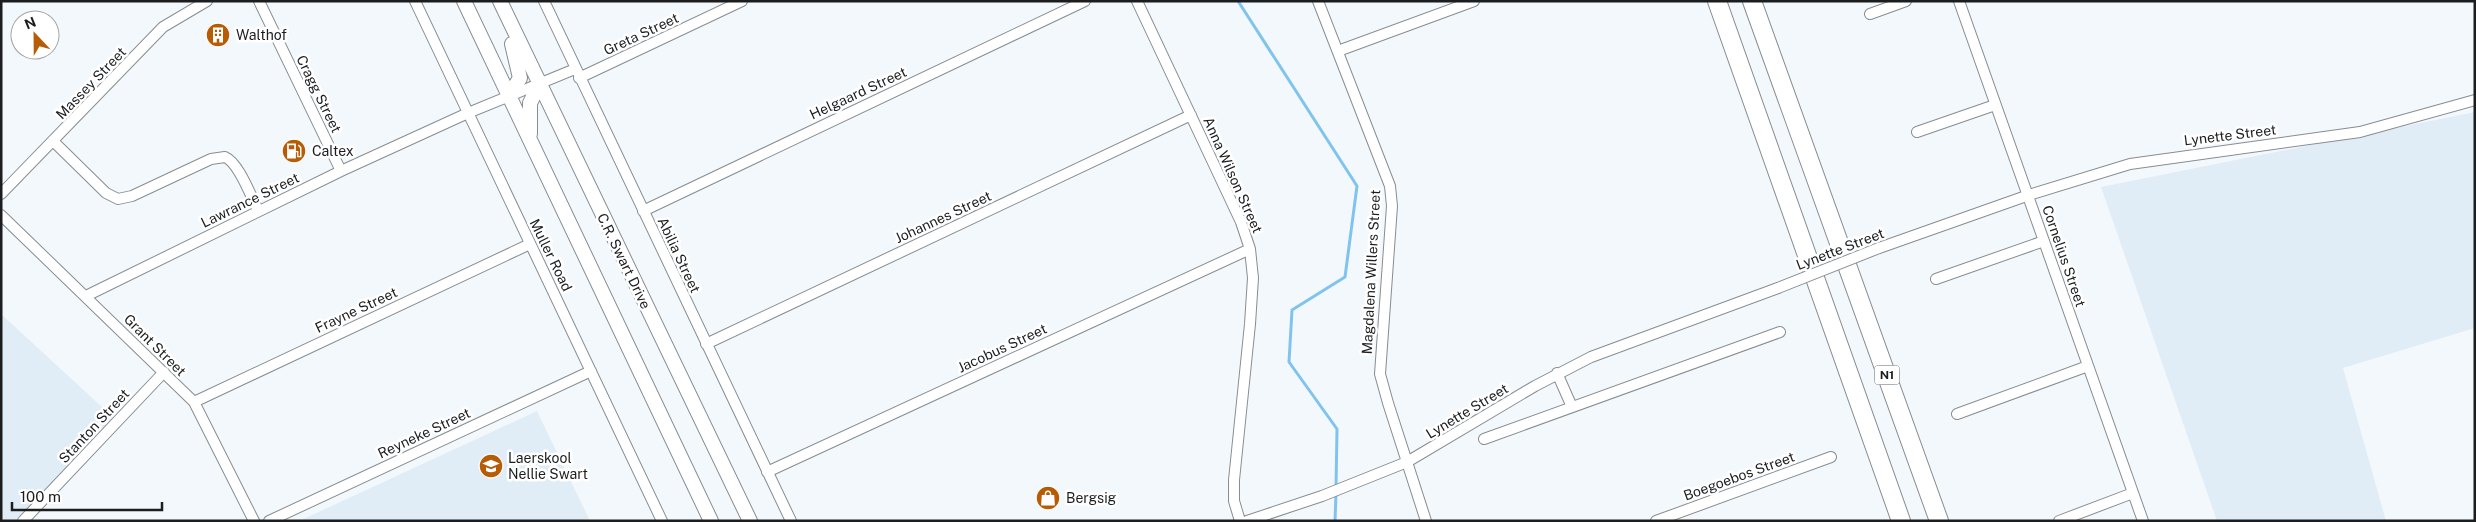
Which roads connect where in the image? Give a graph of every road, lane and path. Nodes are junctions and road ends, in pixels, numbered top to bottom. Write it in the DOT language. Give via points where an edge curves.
graph roads {
  1 [pos="207,1"];
  2 [pos="259,1"];
  3 [pos="415,1"];
  4 [pos="464,1"];
  5 [pos="500,1"];
  6 [pos="544,1"];
  7 [pos="742,1"];
  8 [pos="1085,1"];
  9 [pos="1137,1"];
  10 [pos="1318,1"];
  11 [pos="1474,1"];
  12 [pos="1717,1"];
  13 [pos="1752,1"];
  14 [pos="1906,1"];
  15 [pos="1959,1"];
  16 [pos="1870,14"];
  17 [pos="510,24"];
  18 [pos="1338,51"];
  19 [pos="577,73"];
  20 [pos="539,85"];
  21 [pos="509,96"];
  22 [pos="2475,100"];
  23 [pos="1995,105"];
  24 [pos="468,112"];
  25 [pos="1191,115"];
  26 [pos="1917,132"];
  27 [pos="53,141"];
  28 [pos="530,141"];
  29 [pos="341,171"];
  30 [pos="1,194"];
  31 [pos="2029,195"];
  32 [pos="258,210"];
  33 [pos="643,211"];
  34 [pos="1,215"];
  35 [pos="2044,241"];
  36 [pos="530,244"];
  37 [pos="1250,249"];
  38 [pos="1936,279"];
  39 [pos="86,296"];
  40 [pos="1780,332"];
  41 [pos="706,344"];
  42 [pos="2088,366"];
  43 [pos="590,371"];
  44 [pos="164,372"];
  45 [pos="1557,373"];
  46 [pos="194,402"];
  47 [pos="1572,407"];
  48 [pos="1957,414"];
  49 [pos="1484,439"];
  50 [pos="1832,457"];
  51 [pos="1407,462"];
  52 [pos="767,472"];
  53 [pos="2133,493"];
  54 [pos="23,521"];
  55 [pos="254,521"];
  56 [pos="269,521"];
  57 [pos="662,521"];
  58 [pos="711,521"];
  59 [pos="750,521"];
  60 [pos="791,521"];
  61 [pos="1240,521"];
  62 [pos="1247,521"];
  63 [pos="1426,521"];
  64 [pos="1656,521"];
  65 [pos="1902,521"];
  66 [pos="1939,521"];
  67 [pos="2059,521"];
  68 [pos="2143,521"];
  1 -- 27 [label="street, Massey Street" via="163,28"];
  2 -- 29 [label="street, Cragg Street"];
  3 -- 24 [label="street, Muller Road"];
  4 -- 21 [label="main road"];
  5 -- 17 [label="main road, C.R. Swart Drive"];
  6 -- 19 [label="street, Abilia Street"];
  7 -- 19 [label="street, Greta Street"];
  8 -- 33 [label="street, Helgaard Street"];
  9 -- 25 [label="street, Anna Wilson Street"];
  10 -- 18 [label="street, Magdalena Willers Street"];
  11 -- 18 [label="street"];
  12 -- 65 [label="highway, N1"];
  13 -- 66 [label="highway, N1"];
  14 -- 16 [label="street"];
  15 -- 23 [label="street, Cornelius Street"];
  17 -- 20 [label="main road, C.R. Swart Drive"];
  17 -- 21 [label="main road" via="520,78"];
  18 -- 51 [label="street, Magdalena Willers Street" via="1389,178 1392,194 1380,374"];
  19 -- 20 [label="street, Greta Street"];
  19 -- 33 [label="street, Abilia Street"];
  20 -- 21 [label="street, Greta Street"];
  20 -- 28 [label="main road" via="530,103"];
  20 -- 59 [label="main road, C.R. Swart Drive"];
  21 -- 24 [label="street, Lawrance Street"];
  21 -- 28 [label="main road"];
  22 -- 31 [label="street, Lynette Street" via="2360,132 2146,160"];
  23 -- 26 [label="street"];
  23 -- 31 [label="street, Cornelius Street"];
  24 -- 29 [label="street, Lawrance Street"];
  24 -- 36 [label="street, Muller Road"];
  25 -- 37 [label="street, Anna Wilson Street" via="1241,222"];
  25 -- 41 [label="street, Johannes Street"];
  27 -- 30 [label="street, Massey Street"];
  27 -- 32 [label="street" via="106,192 118,199 132,196 211,159 225,157 239,172"];
  28 -- 58 [label="main road"];
  29 -- 32 [label="street, Lawrance Street"];
  31 -- 35 [label="street, Cornelius Street"];
  31 -- 45 [label="street, Lynette Street, bridge" via="1602,352"];
  32 -- 39 [label="street, Lawrance Street"];
  33 -- 41 [label="street, Abilia Street"];
  34 -- 39 [label="street, Grant Street"];
  35 -- 38 [label="street"];
  35 -- 42 [label="street, Cornelius Street"];
  36 -- 43 [label="street, Muller Road"];
  36 -- 46 [label="street, Frayne Street"];
  37 -- 52 [label="street, Jacobus Street"];
  37 -- 61 [label="street, Anna Wilson Street" via="1253,278 1250,324 1234,480 1234,501"];
  39 -- 44 [label="street, Grant Street"];
  40 -- 47 [label="street"];
  41 -- 52 [label="street, Abilia Street"];
  42 -- 48 [label="street"];
  42 -- 53 [label="street, Cornelius Street"];
  43 -- 56 [label="street, Reyneke Street"];
  43 -- 57 [label="street, Muller Road"];
  44 -- 46 [label="street, Grant Street"];
  44 -- 54 [label="street, Stanton Street"];
  45 -- 47 [label="street"];
  45 -- 51 [label="street, Lynette Street"];
  46 -- 55 [label="street, Grant Street"];
  47 -- 49 [label="street"];
  50 -- 64 [label="street, Boegoebos Street"];
  51 -- 62 [label="street, Lynette Street"];
  51 -- 63 [label="street, Magdalena Willers Street"];
  52 -- 60 [label="street, Abilia Street"];
  53 -- 67 [label="street"];
  53 -- 68 [label="street, Cornelius Street"];
}
